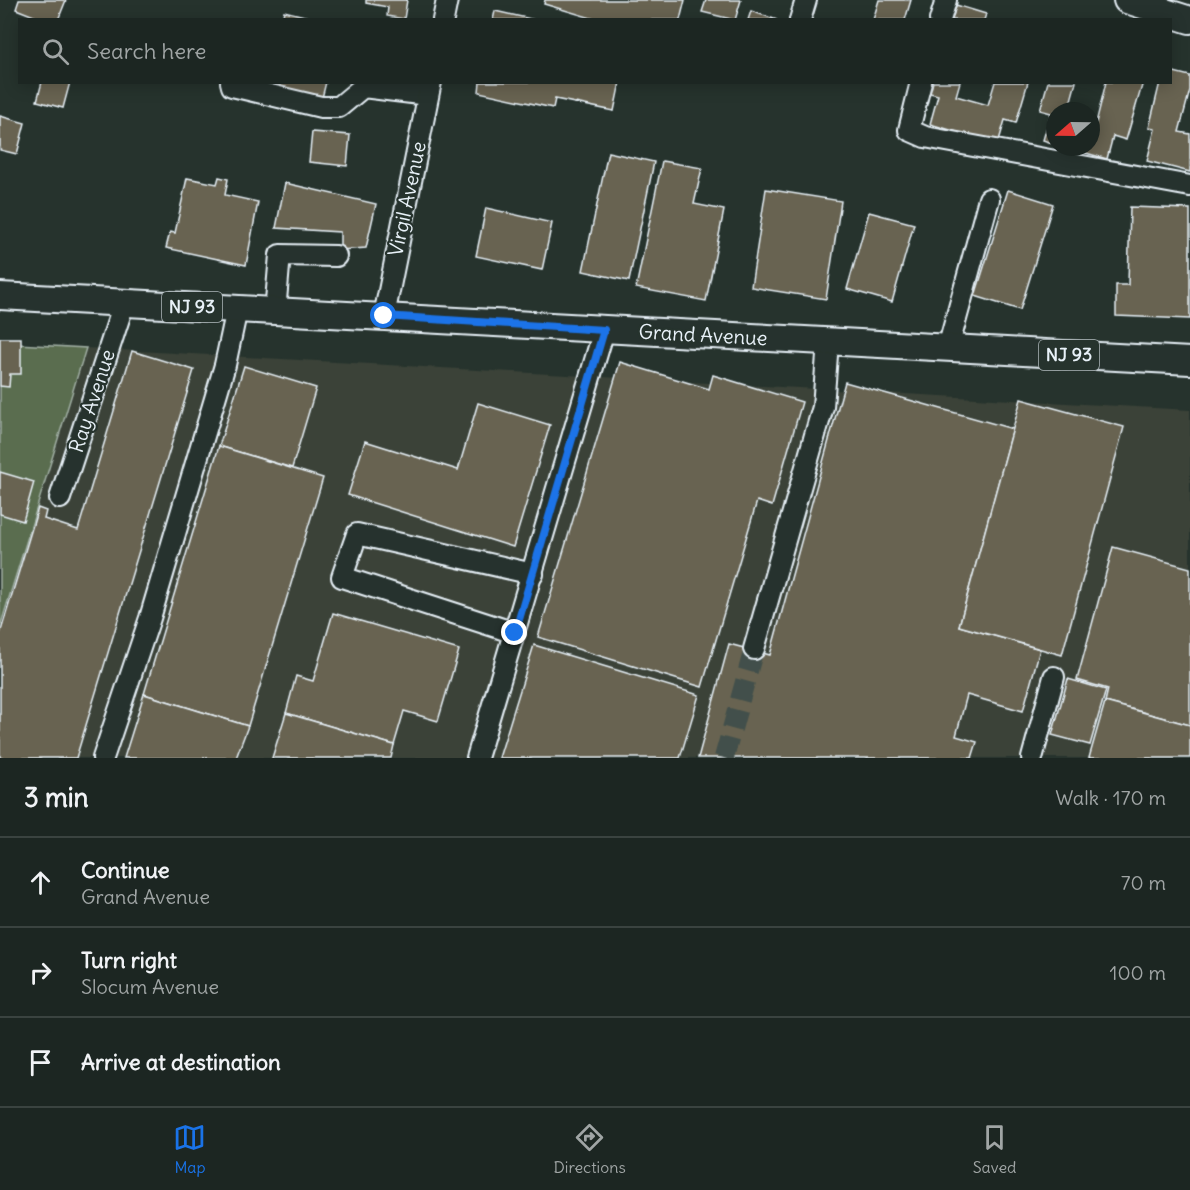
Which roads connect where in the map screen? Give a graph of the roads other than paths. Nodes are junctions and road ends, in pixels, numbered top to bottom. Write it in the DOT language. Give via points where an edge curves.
graph roads {
  1 [pos="447,0"];
  2 [pos="806,0"];
  3 [pos="946,0"];
  4 [pos="1127,0"];
  5 [pos="443,18"];
  6 [pos="802,18"];
  7 [pos="941,18"];
  8 [pos="1190,20"];
  9 [pos="232,84"];
  10 [pos="920,84"];
  11 [pos="430,89"];
  12 [pos="1190,186"];
  13 [pos="989,199"];
  14 [pos="336,256"];
  15 [pos="0,296"];
  16 [pos="124,303"];
  17 [pos="237,309"];
  18 [pos="275,312"];
  19 [pos="384,316"];
  20 [pos="604,330"];
  21 [pos="828,342"];
  22 [pos="948,348"];
  23 [pos="1190,361"];
  24 [pos="60,498"];
  25 [pos="533,574"];
  26 [pos="515,633"];
  27 [pos="754,649"];
  28 [pos="1054,677"];
  29 [pos="103,758"];
  30 [pos="477,758"];
  31 [pos="1032,758"];
  1 -- 5 [label="street"];
  2 -- 6 [label="street"];
  3 -- 7 [label="street"];
  4 -- 8 [label="main road"];
  9 -- 11 [label="street" via="321,107 339,107 363,87"];
  10 -- 12 [label="street" via="909,130 925,137"];
  11 -- 19 [label="street, Virgil Avenue"];
  13 -- 22 [label="street"];
  14 -- 18 [label="street" via="280,255"];
  15 -- 16 [label="main road, Grand Avenue / NJ 93"];
  16 -- 17 [label="main road, Grand Avenue / NJ 93"];
  16 -- 24 [label="street, Ray Avenue"];
  17 -- 18 [label="main road, Grand Avenue / NJ 93"];
  17 -- 29 [label="street" via="225,365 150,618"];
  18 -- 19 [label="main road, Grand Avenue / NJ 93"];
  19 -- 20 [label="main road, Grand Avenue / NJ 93"];
  20 -- 21 [label="main road, Grand Avenue / NJ 93"];
  20 -- 25 [label="street"];
  21 -- 22 [label="main road, Grand Avenue / NJ 93"];
  21 -- 27 [label="street" via="823,407"];
  22 -- 23 [label="main road, Grand Avenue / NJ 93"];
  25 -- 26 [label="street"];
  25 -- 26 [label="street" via="357,534 342,577"];
  26 -- 30 [label="street"];
  28 -- 31 [label="street"];
}
